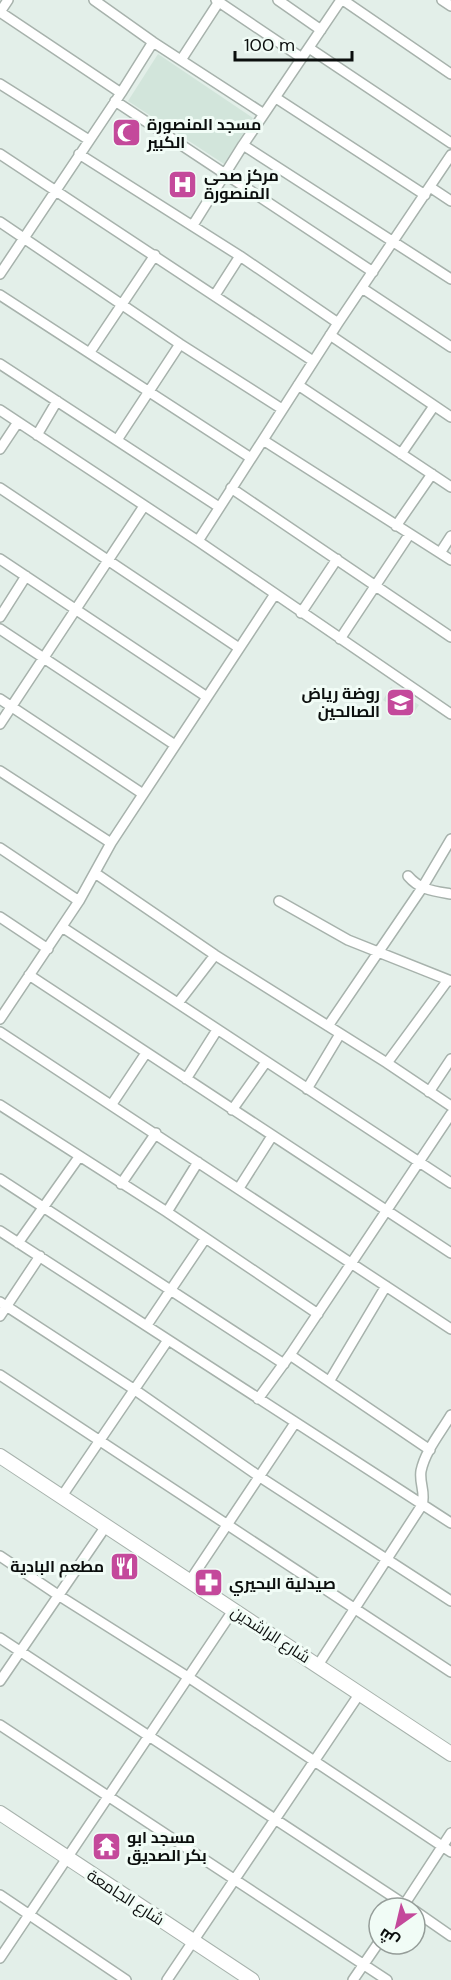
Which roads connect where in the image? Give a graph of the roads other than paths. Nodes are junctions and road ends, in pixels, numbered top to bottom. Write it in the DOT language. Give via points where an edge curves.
graph roads {
  1 [pos="8,0"];
  2 [pos="94,0"];
  3 [pos="278,0"];
  4 [pos="342,0"];
  5 [pos="442,0"];
  6 [pos="218,1"];
  7 [pos="451,6"];
  8 [pos="0,12"];
  9 [pos="321,30"];
  10 [pos="153,42"];
  11 [pos="309,48"];
  12 [pos="302,58"];
  13 [pos="182,60"];
  14 [pos="451,74"];
  15 [pos="0,84"];
  16 [pos="118,97"];
  17 [pos="276,98"];
  18 [pos="264,114"];
  19 [pos="89,140"];
  20 [pos="451,143"];
  21 [pos="243,145"];
  22 [pos="0,154"];
  23 [pos="79,154"];
  24 [pos="451,155"];
  25 [pos="224,175"];
  26 [pos="57,190"];
  27 [pos="427,191"];
  28 [pos="451,201"];
  29 [pos="0,222"];
  30 [pos="193,225"];
  31 [pos="25,238"];
  32 [pos="393,242"];
  33 [pos="155,255"];
  34 [pos="240,256"];
  35 [pos="373,272"];
  36 [pos="0,274"];
  37 [pos="451,279"];
  38 [pos="362,288"];
  39 [pos="0,295"];
  40 [pos="215,295"];
  41 [pos="122,304"];
  42 [pos="338,322"];
  43 [pos="330,335"];
  44 [pos="180,344"];
  45 [pos="451,346"];
  46 [pos="90,352"];
  47 [pos="313,361"];
  48 [pos="0,364"];
  49 [pos="298,385"];
  50 [pos="149,391"];
  51 [pos="57,401"];
  52 [pos="434,406"];
  53 [pos="282,409"];
  54 [pos="0,410"];
  55 [pos="451,417"];
  56 [pos="18,422"];
  57 [pos="37,435"];
  58 [pos="117,440"];
  59 [pos="263,440"];
  60 [pos="0,449"];
  61 [pos="401,454"];
  62 [pos="251,458"];
  63 [pos="432,474"];
  64 [pos="451,487"];
  65 [pos="0,488"];
  66 [pos="231,488"];
  67 [pos="144,506"];
  68 [pos="219,507"];
  69 [pos="396,526"];
  70 [pos="410,535"];
  71 [pos="451,536"];
  72 [pos="198,541"];
  73 [pos="440,553"];
  74 [pos="0,559"];
  75 [pos="337,559"];
  76 [pos="109,560"];
  77 [pos="451,560"];
  78 [pos="26,576"];
  79 [pos="376,585"];
  80 [pos="275,594"];
  81 [pos="77,609"];
  82 [pos="301,613"];
  83 [pos="0,617"];
  84 [pos="0,629"];
  85 [pos="451,637"];
  86 [pos="340,639"];
  87 [pos="239,648"];
  88 [pos="44,659"];
  89 [pos="207,697"];
  90 [pos="0,699"];
  91 [pos="11,707"];
  92 [pos="451,714"];
  93 [pos="0,724"];
  94 [pos="175,745"];
  95 [pos="0,771"];
  96 [pos="143,794"];
  97 [pos="451,839"];
  98 [pos="111,843"];
  99 [pos="0,848"];
  100 [pos="95,873"];
  101 [pos="408,876"];
  102 [pos="422,888"];
  103 [pos="451,894"];
  104 [pos="79,901"];
  105 [pos="279,901"];
  106 [pos="0,917"];
  107 [pos="62,927"];
  108 [pos="48,949"];
  109 [pos="378,953"];
  110 [pos="215,955"];
  111 [pos="29,975"];
  112 [pos="449,981"];
  113 [pos="178,1003"];
  114 [pos="1,1018"];
  115 [pos="328,1026"];
  116 [pos="217,1030"];
  117 [pos="0,1032"];
  118 [pos="340,1034"];
  119 [pos="146,1053"];
  120 [pos="451,1059"];
  121 [pos="266,1062"];
  122 [pos="387,1063"];
  123 [pos="186,1079"];
  124 [pos="307,1089"];
  125 [pos="429,1092"];
  126 [pos="112,1104"];
  127 [pos="0,1105"];
  128 [pos="451,1106"];
  129 [pos="232,1110"];
  130 [pos="451,1114"];
  131 [pos="156,1133"];
  132 [pos="272,1136"];
  133 [pos="79,1157"];
  134 [pos="198,1162"];
  135 [pos="419,1163"];
  136 [pos="0,1179"];
  137 [pos="451,1183"];
  138 [pos="121,1184"];
  139 [pos="239,1188"];
  140 [pos="43,1208"];
  141 [pos="385,1211"];
  142 [pos="167,1212"];
  143 [pos="0,1231"];
  144 [pos="205,1239"];
  145 [pos="18,1243"];
  146 [pos="451,1253"];
  147 [pos="40,1256"];
  148 [pos="351,1264"];
  149 [pos="386,1286"];
  150 [pos="171,1291"];
  151 [pos="3,1304"];
  152 [pos="318,1314"];
  153 [pos="0,1316"];
  154 [pos="147,1325"];
  155 [pos="451,1329"];
  156 [pos="168,1340"];
  157 [pos="290,1355"];
  158 [pos="284,1364"];
  159 [pos="0,1375"];
  160 [pos="330,1380"];
  161 [pos="135,1390"];
  162 [pos="258,1399"];
  163 [pos="451,1415"];
  164 [pos="295,1423"];
  165 [pos="100,1442"];
  166 [pos="430,1450"];
  167 [pos="0,1456"];
  168 [pos="260,1477"];
  169 [pos="62,1496"];
  170 [pos="422,1505"];
  171 [pos="227,1523"];
  172 [pos="451,1523"];
  173 [pos="106,1526"];
  174 [pos="0,1556"];
  175 [pos="389,1559"];
  176 [pos="189,1582"];
  177 [pos="57,1595"];
  178 [pos="451,1601"];
  179 [pos="356,1608"];
  180 [pos="234,1610"];
  181 [pos="0,1638"];
  182 [pos="20,1651"];
  183 [pos="318,1665"];
  184 [pos="451,1672"];
  185 [pos="188,1677"];
  186 [pos="0,1682"];
  187 [pos="360,1693"];
  188 [pos="0,1725"];
  189 [pos="148,1736"];
  190 [pos="451,1754"];
  191 [pos="315,1761"];
  192 [pos="108,1794"];
  193 [pos="0,1814"];
  194 [pos="277,1819"];
  195 [pos="451,1833"];
  196 [pos="442,1846"];
  197 [pos="451,1852"];
  198 [pos="67,1858"];
  199 [pos="236,1879"];
  200 [pos="0,1895"];
  201 [pos="389,1896"];
  202 [pos="412,1896"];
  203 [pos="30,1914"];
  204 [pos="427,1919"];
  205 [pos="451,1936"];
  206 [pos="194,1941"];
  207 [pos="369,1956"];
  208 [pos="0,1958"];
  209 [pos="364,1964"];
  210 [pos="126,1980"];
  211 [pos="167,1980"];
  212 [pos="252,1980"];
  213 [pos="353,1980"];
  214 [pos="387,1980"];
  1 -- 8 [label="street"];
  2 -- 10 [label="street"];
  3 -- 9 [label="street"];
  4 -- 9 [label="street"];
  4 -- 14 [label="street"];
  5 -- 7 [label="street"];
  6 -- 12 [label="street"];
  6 -- 13 [label="street"];
  8 -- 16 [label="street"];
  9 -- 11 [label="street"];
  10 -- 13 [label="street"];
  10 -- 16 [label="street"];
  11 -- 12 [label="street"];
  11 -- 20 [label="street"];
  12 -- 17 [label="street"];
  13 -- 18 [label="street"];
  15 -- 19 [label="street"];
  16 -- 19 [label="street"];
  16 -- 25 [label="street"];
  17 -- 18 [label="street"];
  17 -- 27 [label="street"];
  18 -- 21 [label="street"];
  19 -- 23 [label="street"];
  21 -- 25 [label="street"];
  21 -- 32 [label="street"];
  22 -- 26 [label="street"];
  23 -- 26 [label="street"];
  23 -- 30 [label="street"];
  24 -- 27 [label="street"];
  25 -- 30 [label="street"];
  25 -- 35 [label="street"];
  26 -- 31 [label="street"];
  26 -- 33 [label="street"];
  27 -- 28 [label="street"];
  27 -- 32 [label="street"];
  29 -- 31 [label="street"];
  30 -- 34 [label="street"];
  31 -- 36 [label="street"];
  31 -- 41 [label="street"];
  32 -- 35 [label="street"];
  32 -- 37 [label="street"];
  33 -- 40 [label="street"];
  33 -- 41 [label="street"];
  34 -- 40 [label="street"];
  34 -- 42 [label="street"];
  35 -- 38 [label="street"];
  38 -- 42 [label="street"];
  38 -- 45 [label="street"];
  39 -- 46 [label="street"];
  40 -- 47 [label="street"];
  41 -- 44 [label="street"];
  41 -- 46 [label="street"];
  42 -- 43 [label="street"];
  43 -- 47 [label="street"];
  43 -- 52 [label="street"];
  44 -- 50 [label="street"];
  44 -- 53 [label="street"];
  46 -- 50 [label="street"];
  47 -- 49 [label="street"];
  48 -- 51 [label="street"];
  49 -- 53 [label="street"];
  49 -- 61 [label="street"];
  50 -- 58 [label="street"];
  50 -- 62 [label="street"];
  51 -- 57 [label="street"];
  51 -- 58 [label="street"];
  52 -- 55 [label="street"];
  52 -- 61 [label="street"];
  53 -- 59 [label="street"];
  54 -- 56 [label="street"];
  56 -- 57 [label="street"];
  56 -- 60 [label="street"];
  57 -- 67 [label="street"];
  58 -- 68 [label="street"];
  59 -- 62 [label="street"];
  59 -- 69 [label="street"];
  61 -- 63 [label="street"];
  62 -- 66 [label="street"];
  63 -- 64 [label="street"];
  63 -- 69 [label="street"];
  65 -- 76 [label="street"];
  66 -- 68 [label="street"];
  66 -- 75 [label="street"];
  67 -- 72 [label="street"];
  67 -- 76 [label="street"];
  68 -- 72 [label="street"];
  69 -- 70 [label="street"];
  70 -- 73 [label="street"];
  70 -- 79 [label="street"];
  71 -- 73 [label="street"];
  72 -- 80 [label="street"];
  73 -- 77 [label="street"];
  74 -- 78 [label="street"];
  75 -- 79 [label="street"];
  75 -- 82 [label="street"];
  76 -- 81 [label="street"];
  76 -- 87 [label="street"];
  78 -- 81 [label="street"];
  78 -- 83 [label="street"];
  79 -- 85 [label="street"];
  79 -- 86 [label="street"];
  80 -- 82 [label="street"];
  80 -- 87 [label="street"];
  81 -- 88 [label="street"];
  81 -- 89 [label="street"];
  82 -- 86 [label="street"];
  84 -- 88 [label="street"];
  86 -- 92 [label="street"];
  87 -- 89 [label="street"];
  88 -- 91 [label="street"];
  88 -- 94 [label="street"];
  89 -- 94 [label="street"];
  90 -- 91 [label="street"];
  91 -- 93 [label="street"];
  91 -- 96 [label="street"];
  94 -- 96 [label="street"];
  95 -- 98 [label="street"];
  96 -- 98 [label="street"];
  97 -- 102 [label="street"];
  98 -- 100 [label="street"];
  99 -- 104 [label="street"];
  100 -- 104 [label="street"];
  100 -- 110 [label="street"];
  101 -- 102 [label="street"];
  102 -- 103 [label="street"];
  102 -- 109 [label="street"];
  104 -- 107 [label="street"];
  105 -- 109 [label="street"];
  106 -- 108 [label="street"];
  107 -- 108 [label="street"];
  107 -- 113 [label="street"];
  108 -- 111 [label="street"];
  109 -- 112 [label="street"];
  109 -- 115 [label="street"];
  110 -- 113 [label="street"];
  110 -- 115 [label="street"];
  111 -- 114 [label="street"];
  111 -- 119 [label="street"];
  112 -- 122 [label="street"];
  113 -- 116 [label="street"];
  115 -- 118 [label="street"];
  116 -- 121 [label="street"];
  116 -- 123 [label="street"];
  117 -- 126 [label="street"];
  118 -- 122 [label="street"];
  118 -- 124 [label="street"];
  119 -- 123 [label="street"];
  119 -- 126 [label="street"];
  120 -- 125 [label="street"];
  121 -- 124 [label="street"];
  121 -- 129 [label="street"];
  122 -- 125 [label="street"];
  123 -- 129 [label="street"];
  124 -- 135 [label="street"];
  125 -- 128 [label="street"];
  126 -- 131 [label="street"];
  127 -- 133 [label="street"];
  129 -- 132 [label="street"];
  130 -- 135 [label="street"];
  131 -- 134 [label="street"];
  131 -- 138 [label="street"];
  132 -- 139 [label="street"];
  132 -- 141 [label="street"];
  133 -- 138 [label="street"];
  133 -- 140 [label="street"];
  134 -- 139 [label="street"];
  134 -- 142 [label="street"];
  135 -- 137 [label="street"];
  135 -- 141 [label="street"];
  136 -- 140 [label="street"];
  138 -- 142 [label="street"];
  139 -- 148 [label="street"];
  140 -- 145 [label="street"];
  140 -- 150 [label="street"];
  141 -- 146 [label="street"];
  141 -- 148 [label="street"];
  142 -- 144 [label="street"];
  143 -- 145 [label="street"];
  144 -- 150 [label="street"];
  144 -- 152 [label="street"];
  145 -- 147 [label="street"];
  147 -- 151 [label="street"];
  147 -- 154 [label="street"];
  148 -- 149 [label="street"];
  148 -- 152 [label="street"];
  149 -- 155 [label="street"];
  149 -- 160 [label="street"];
  150 -- 154 [label="street"];
  150 -- 158 [label="street"];
  151 -- 153 [label="street"];
  151 -- 161 [label="street"];
  152 -- 157 [label="street"];
  154 -- 156 [label="street"];
  156 -- 161 [label="street"];
  156 -- 162 [label="street"];
  157 -- 158 [label="street"];
  157 -- 160 [label="street"];
  158 -- 162 [label="street"];
  159 -- 165 [label="street"];
  160 -- 166 [label="street"];
  161 -- 165 [label="street"];
  161 -- 168 [label="street"];
  162 -- 164 [label="street"];
  163 -- 166 [label="street"];
  164 -- 168 [label="street"];
  164 -- 170 [label="street"];
  165 -- 169 [label="street"];
  165 -- 171 [label="street"];
  166 -- 170 [label="street" via="421,1471"];
  167 -- 169 [label="street, شارع الراشدين"];
  168 -- 171 [label="street"];
  168 -- 175 [label="street"];
  169 -- 173 [label="street, شارع الراشدين"];
  170 -- 172 [label="street"];
  170 -- 175 [label="street"];
  171 -- 176 [label="street"];
  171 -- 179 [label="street"];
  173 -- 176 [label="street, شارع الراشدين"];
  173 -- 177 [label="street"];
  174 -- 177 [label="street"];
  175 -- 178 [label="street"];
  175 -- 179 [label="street"];
  176 -- 180 [label="street, شارع الراشدين"];
  177 -- 182 [label="street"];
  177 -- 185 [label="street"];
  179 -- 183 [label="street"];
  179 -- 184 [label="street"];
  180 -- 183 [label="street, شارع الراشدين"];
  180 -- 185 [label="street"];
  181 -- 182 [label="street"];
  182 -- 186 [label="street"];
  182 -- 189 [label="street"];
  183 -- 187 [label="street, شارع الراشدين"];
  185 -- 189 [label="street"];
  185 -- 191 [label="street"];
  187 -- 190 [label="street, شارع الراشدين"];
  187 -- 191 [label="street"];
  188 -- 192 [label="street"];
  189 -- 192 [label="street"];
  189 -- 194 [label="street"];
  191 -- 194 [label="street"];
  191 -- 196 [label="street"];
  192 -- 198 [label="street"];
  192 -- 199 [label="street"];
  193 -- 198 [label="street, شارع الجامعة"];
  194 -- 199 [label="street"];
  194 -- 201 [label="street"];
  195 -- 196 [label="street"];
  196 -- 197 [label="street"];
  196 -- 202 [label="street"];
  198 -- 203 [label="street"];
  198 -- 206 [label="street, شارع الجامعة"];
  199 -- 206 [label="street"];
  199 -- 209 [label="street"];
  200 -- 203 [label="street"];
  203 -- 208 [label="street"];
  203 -- 210 [label="street"];
  204 -- 205 [label="street"];
  206 -- 211 [label="street"];
  206 -- 212 [label="street, شارع الجامعة"];
  207 -- 209 [label="street"];
  209 -- 213 [label="street"];
  209 -- 214 [label="street"];
}
